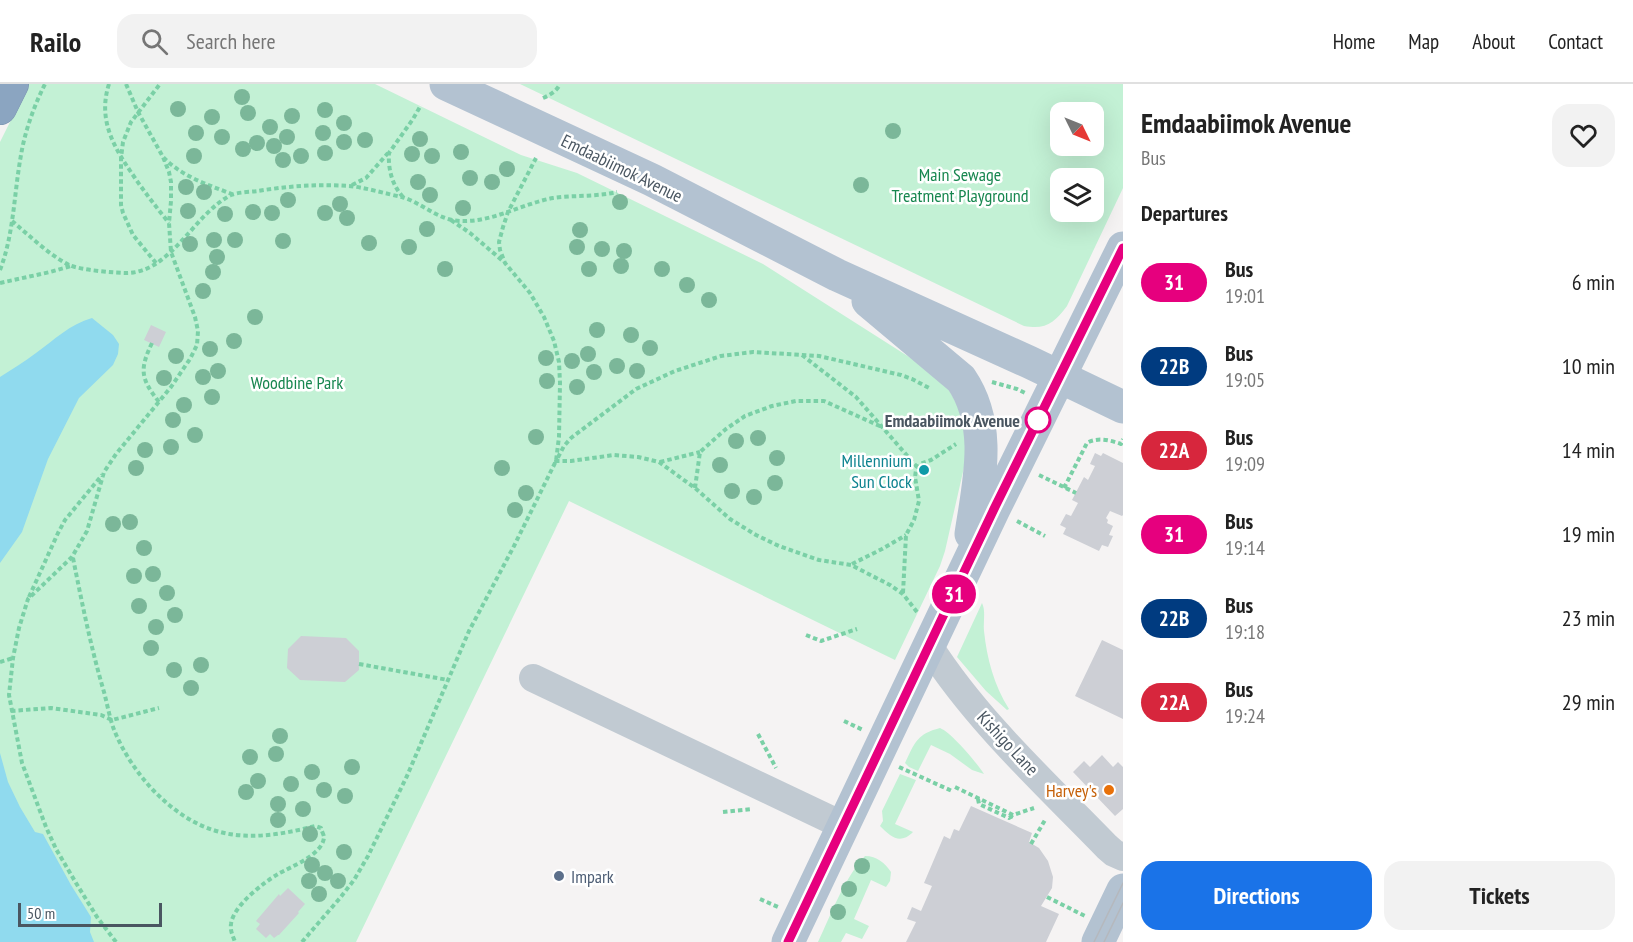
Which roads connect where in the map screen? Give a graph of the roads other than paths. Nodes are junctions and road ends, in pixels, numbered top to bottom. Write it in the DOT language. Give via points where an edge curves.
graph roads {
  1 [pos="12,84"];
  2 [pos="433,94"];
  3 [pos="0,108"];
  4 [pos="1123,248"];
  5 [pos="837,275"];
  6 [pos="1060,377"];
  7 [pos="1123,407"];
  8 [pos="966,570"];
  9 [pos="929,646"];
  10 [pos="532,678"];
  11 [pos="844,826"];
  12 [pos="1123,857"];
  13 [pos="1123,890"];
  14 [pos="1092,929"];
  15 [pos="788,942"];
  1 -- 3 [label="highway"];
  2 -- 5 [label="main road, Emdaabiimok Avenue" via="652,180"];
  4 -- 6 [label="main road"];
  5 -- 6 [label="main road, Emdaabiimok Avenue"];
  5 -- 8 [label="main road" via="961,379 970,393 978,416 982,460"];
  6 -- 7 [label="main road, Emdaabiimok Avenue"];
  6 -- 8 [label="main road"];
  8 -- 9 [label="main road"];
  9 -- 11 [label="main road"];
  9 -- 12 [label="street, Kishigo Lane" via="986,721 1107,847"];
  10 -- 11 [label="street"];
  11 -- 15 [label="main road"];
  13 -- 14 [label="main road"];
}
